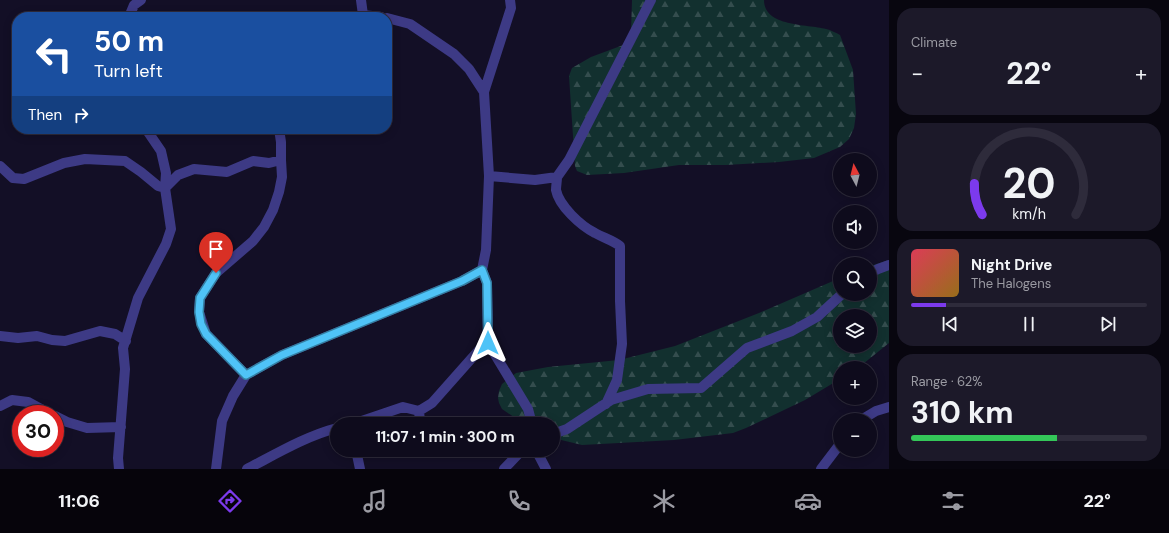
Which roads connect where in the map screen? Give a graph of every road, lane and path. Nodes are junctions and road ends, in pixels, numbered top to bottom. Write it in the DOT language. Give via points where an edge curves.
graph roads {
  1 [pos="141,0"];
  2 [pos="361,0"];
  3 [pos="510,0"];
  4 [pos="651,0"];
  5 [pos="131,12"];
  6 [pos="360,12"];
  7 [pos="392,19"];
  8 [pos="484,92"];
  9 [pos="149,134"];
  10 [pos="280,134"];
  11 [pos="281,160"];
  12 [pos="0,166"];
  13 [pos="489,176"];
  14 [pos="557,177"];
  15 [pos="165,188"];
  16 [pos="889,265"];
  17 [pos="482,270"];
  18 [pos="877,270"];
  19 [pos="834,301"];
  20 [pos="0,336"];
  21 [pos="126,341"];
  22 [pos="488,343"];
  23 [pos="246,375"];
  24 [pos="606,404"];
  25 [pos="34,405"];
  26 [pos="0,406"];
  27 [pos="889,407"];
  28 [pos="419,411"];
  29 [pos="874,413"];
  30 [pos="374,417"];
  31 [pos="420,417"];
  32 [pos="530,417"];
  33 [pos="64,420"];
  34 [pos="121,427"];
  35 [pos="330,430"];
  36 [pos="560,432"];
  37 [pos="833,453"];
  38 [pos="357,457"];
  39 [pos="515,457"];
  40 [pos="540,457"];
  41 [pos="119,469"];
  42 [pos="216,469"];
  43 [pos="247,469"];
  44 [pos="360,469"];
  45 [pos="504,469"];
  46 [pos="546,469"];
  47 [pos="821,469"];
  1 -- 5 [label="street" via="134,5"];
  2 -- 6 [label="street"];
  3 -- 8 [label="street" via="511,8"];
  4 -- 14 [label="street" via="569,160"];
  7 -- 8 [label="street" via="410,24 454,54 469,69"];
  8 -- 13 [label="street"];
  9 -- 15 [label="street" via="161,151 166,173"];
  10 -- 11 [label="street"];
  11 -- 15 [label="street" via="269,163 252,161 227,172 194,169 178,175"];
  11 -- 23 [label="street" via="279,192 264,227 253,241 216,273 200,298 201,324 206,334"];
  12 -- 15 [label="street" via="13,178 24,179 86,159 125,161 158,186"];
  13 -- 14 [label="street" via="535,180"];
  13 -- 17 [label="street" via="486,250"];
  14 -- 24 [label="street" via="556,190 563,205 594,233 620,246 622,344 617,380"];
  15 -- 21 [label="street" via="171,229 138,298"];
  16 -- 18 [label="street"];
  17 -- 22 [label="street" via="487,283"];
  17 -- 23 [label="street" via="462,281 282,355"];
  19 -- 24 [label="street" via="817,317 792,331 747,348 702,388 648,390"];
  20 -- 21 [label="street" via="37,336 65,341 100,331 115,334"];
  21 -- 34 [label="street" via="123,348 125,369"];
  22 -- 28 [label="street" via="432,403"];
  22 -- 32 [label="street" via="528,409"];
  23 -- 42 [label="street" via="222,421"];
  24 -- 36 [label="street"];
  25 -- 26 [label="street" via="12,400"];
  27 -- 29 [label="street"];
  28 -- 30 [label="street" via="403,407"];
  28 -- 31 [label="street"];
  33 -- 34 [label="street" via="86,428"];
  34 -- 41 [label="street"];
  35 -- 43 [label="street"];
  37 -- 47 [label="street"];
  38 -- 44 [label="street"];
  39 -- 45 [label="street"];
  40 -- 46 [label="street"];
}
